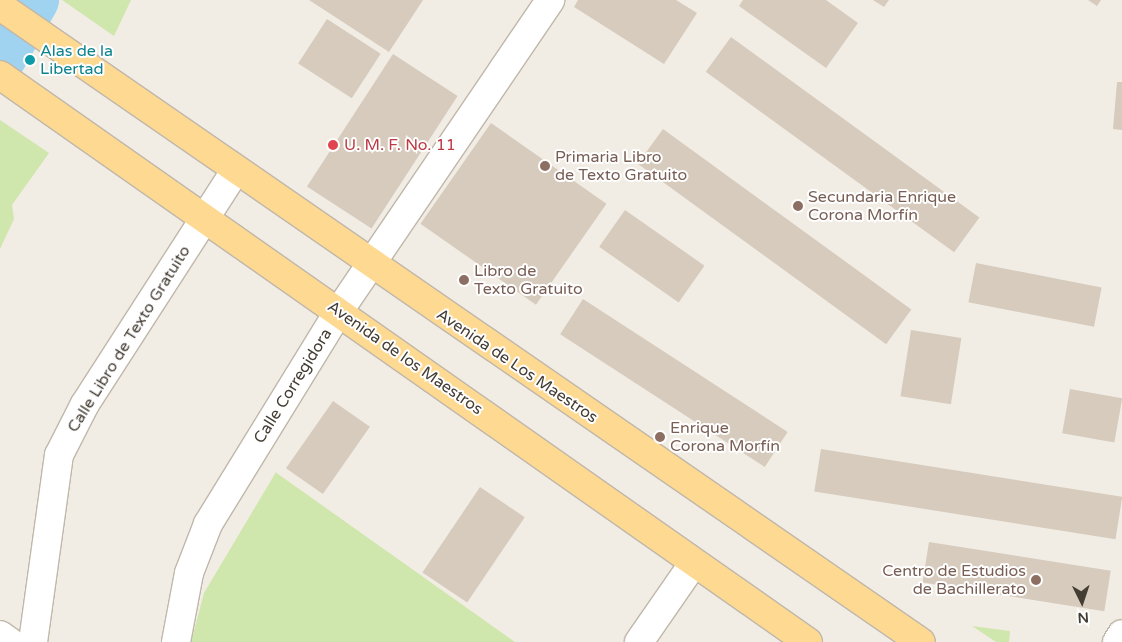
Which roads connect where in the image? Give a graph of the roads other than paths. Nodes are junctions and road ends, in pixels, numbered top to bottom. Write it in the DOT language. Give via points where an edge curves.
graph roads {
  1 [pos="550,0"];
  2 [pos="0,6"];
  3 [pos="0,75"];
  4 [pos="236,170"];
  5 [pos="204,216"];
  6 [pos="369,265"];
  7 [pos="339,311"];
  8 [pos="693,564"];
  9 [pos="1122,634"];
  10 [pos="0,635"];
  11 [pos="10,642"];
  12 [pos="34,642"];
  13 [pos="176,642"];
  14 [pos="639,642"];
  15 [pos="808,642"];
  16 [pos="921,642"];
  17 [pos="1117,642"];
  1 -- 6 [label="street, Calle Corregidora"];
  2 -- 4 [label="main road, Avenida de Los Maestros"];
  3 -- 5 [label="main road, Avenida de los Maestros"];
  4 -- 5 [label="street, Calle Libro de Texto Gratuito"];
  4 -- 6 [label="main road, Avenida de Los Maestros"];
  5 -- 7 [label="main road, Avenida de los Maestros"];
  5 -- 12 [label="street, Calle Libro de Texto Gratuito" via="85,404 59,455"];
  6 -- 7 [label="street, Calle Corregidora"];
  6 -- 16 [label="main road, Avenida de Los Maestros"];
  7 -- 8 [label="main road, Avenida de los Maestros"];
  7 -- 13 [label="street, Calle Corregidora" via="208,524 189,573"];
  8 -- 14 [label="street"];
  8 -- 15 [label="main road, Avenida de los Maestros"];
  9 -- 17 [label="street"];
  10 -- 11 [label="street"];
}
